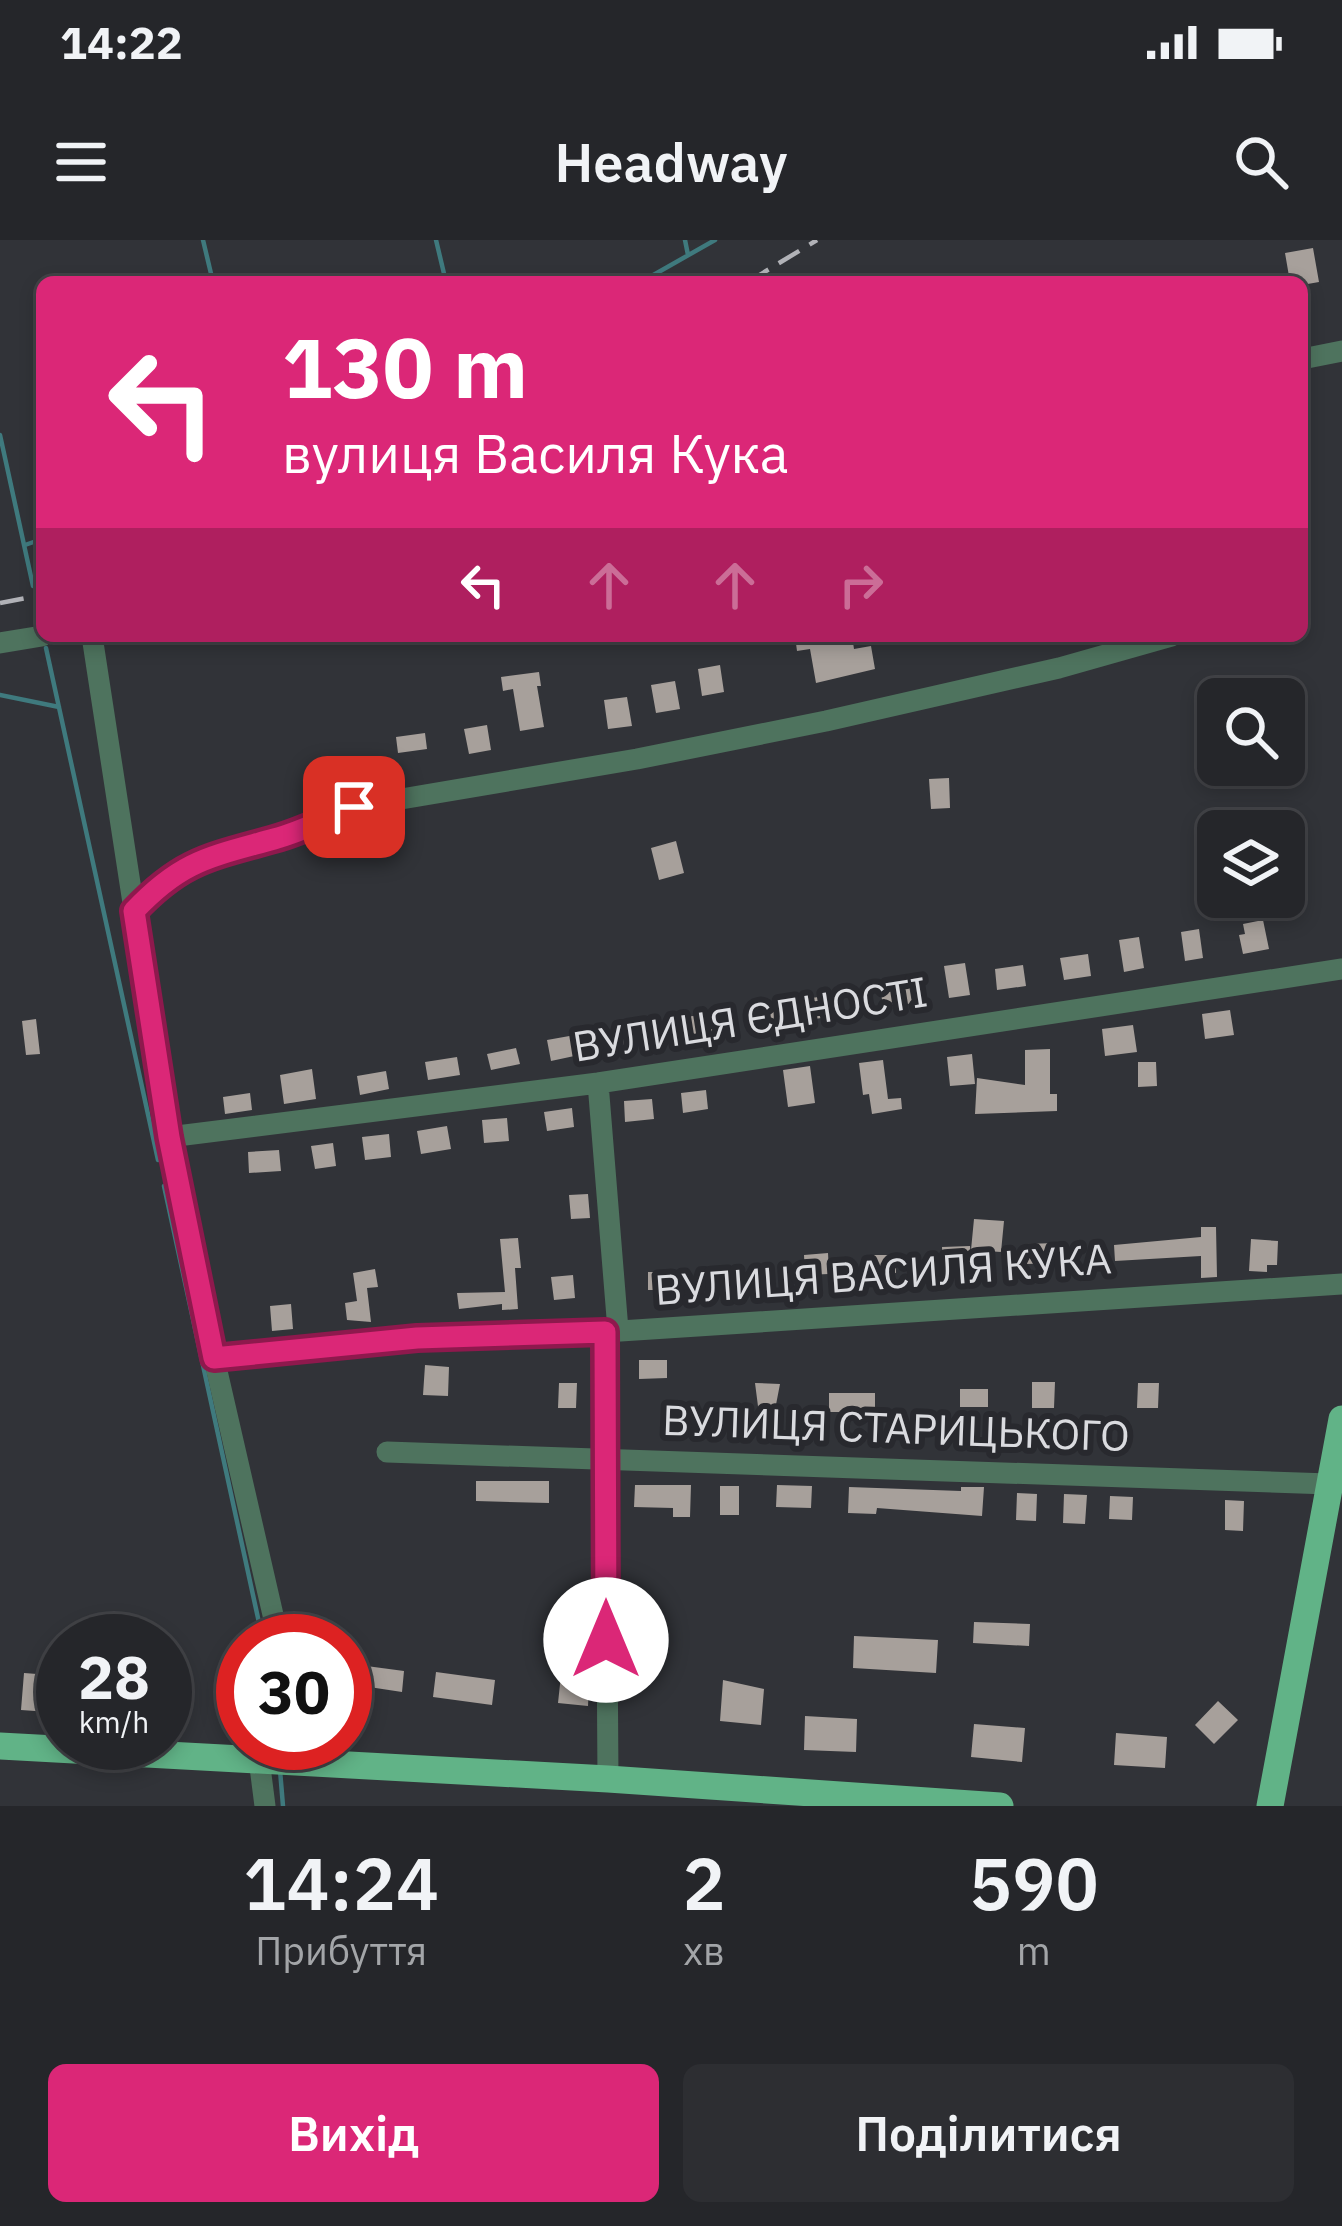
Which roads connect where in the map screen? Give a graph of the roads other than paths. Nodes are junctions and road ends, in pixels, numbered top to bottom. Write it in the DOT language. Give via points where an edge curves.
graph roads {
  1 [pos="1342,351"];
  2 [pos="1308,357"];
  3 [pos="36,637"];
  4 [pos="93,642"];
  5 [pos="1151,642"];
  6 [pos="0,644"];
  7 [pos="134,911"];
  8 [pos="1342,969"];
  9 [pos="598,1083"];
  10 [pos="169,1137"];
  11 [pos="1342,1284"];
  12 [pos="612,1331"];
  13 [pos="214,1358"];
  14 [pos="1342,1419"];
  15 [pos="387,1452"];
  16 [pos="604,1456"];
  17 [pos="1329,1484"];
  18 [pos="1330,1542"];
  19 [pos="273,1614"];
  20 [pos="0,1746"];
  21 [pos="216,1754"];
  22 [pos="372,1763"];
  23 [pos="280,1770"];
  24 [pos="608,1779"];
  25 [pos="265,1806"];
  26 [pos="1000,1806"];
  27 [pos="1270,1806"];
  1 -- 2 [label="street"];
  3 -- 6 [label="street"];
  4 -- 7 [label="street"];
  5 -- 7 [label="street" via="805,726 354,807 279,838 211,854 163,881"];
  7 -- 10 [label="street"];
  8 -- 9 [label="street, ВУЛИЦЯ ЄДНОСТІ"];
  9 -- 10 [label="street, ВУЛИЦЯ ЄДНОСТІ"];
  9 -- 12 [label="street"];
  10 -- 13 [label="street"];
  11 -- 12 [label="street, ВУЛИЦЯ ВАСИЛЯ КУКА"];
  12 -- 13 [label="street, ВУЛИЦЯ ВАСИЛЯ КУКА" via="417,1338"];
  12 -- 16 [label="street"];
  13 -- 19 [label="street"];
  14 -- 17 [label="main road"];
  15 -- 16 [label="street, ВУЛИЦЯ СТАРИЦЬКОГО"];
  16 -- 17 [label="street, ВУЛИЦЯ СТАРИЦЬКОГО"];
  16 -- 24 [label="street"];
  17 -- 18 [label="main road"];
  18 -- 27 [label="main road"];
  20 -- 21 [label="main road"];
  22 -- 24 [label="main road"];
  23 -- 25 [label="street"];
  24 -- 26 [label="main road"];
}
